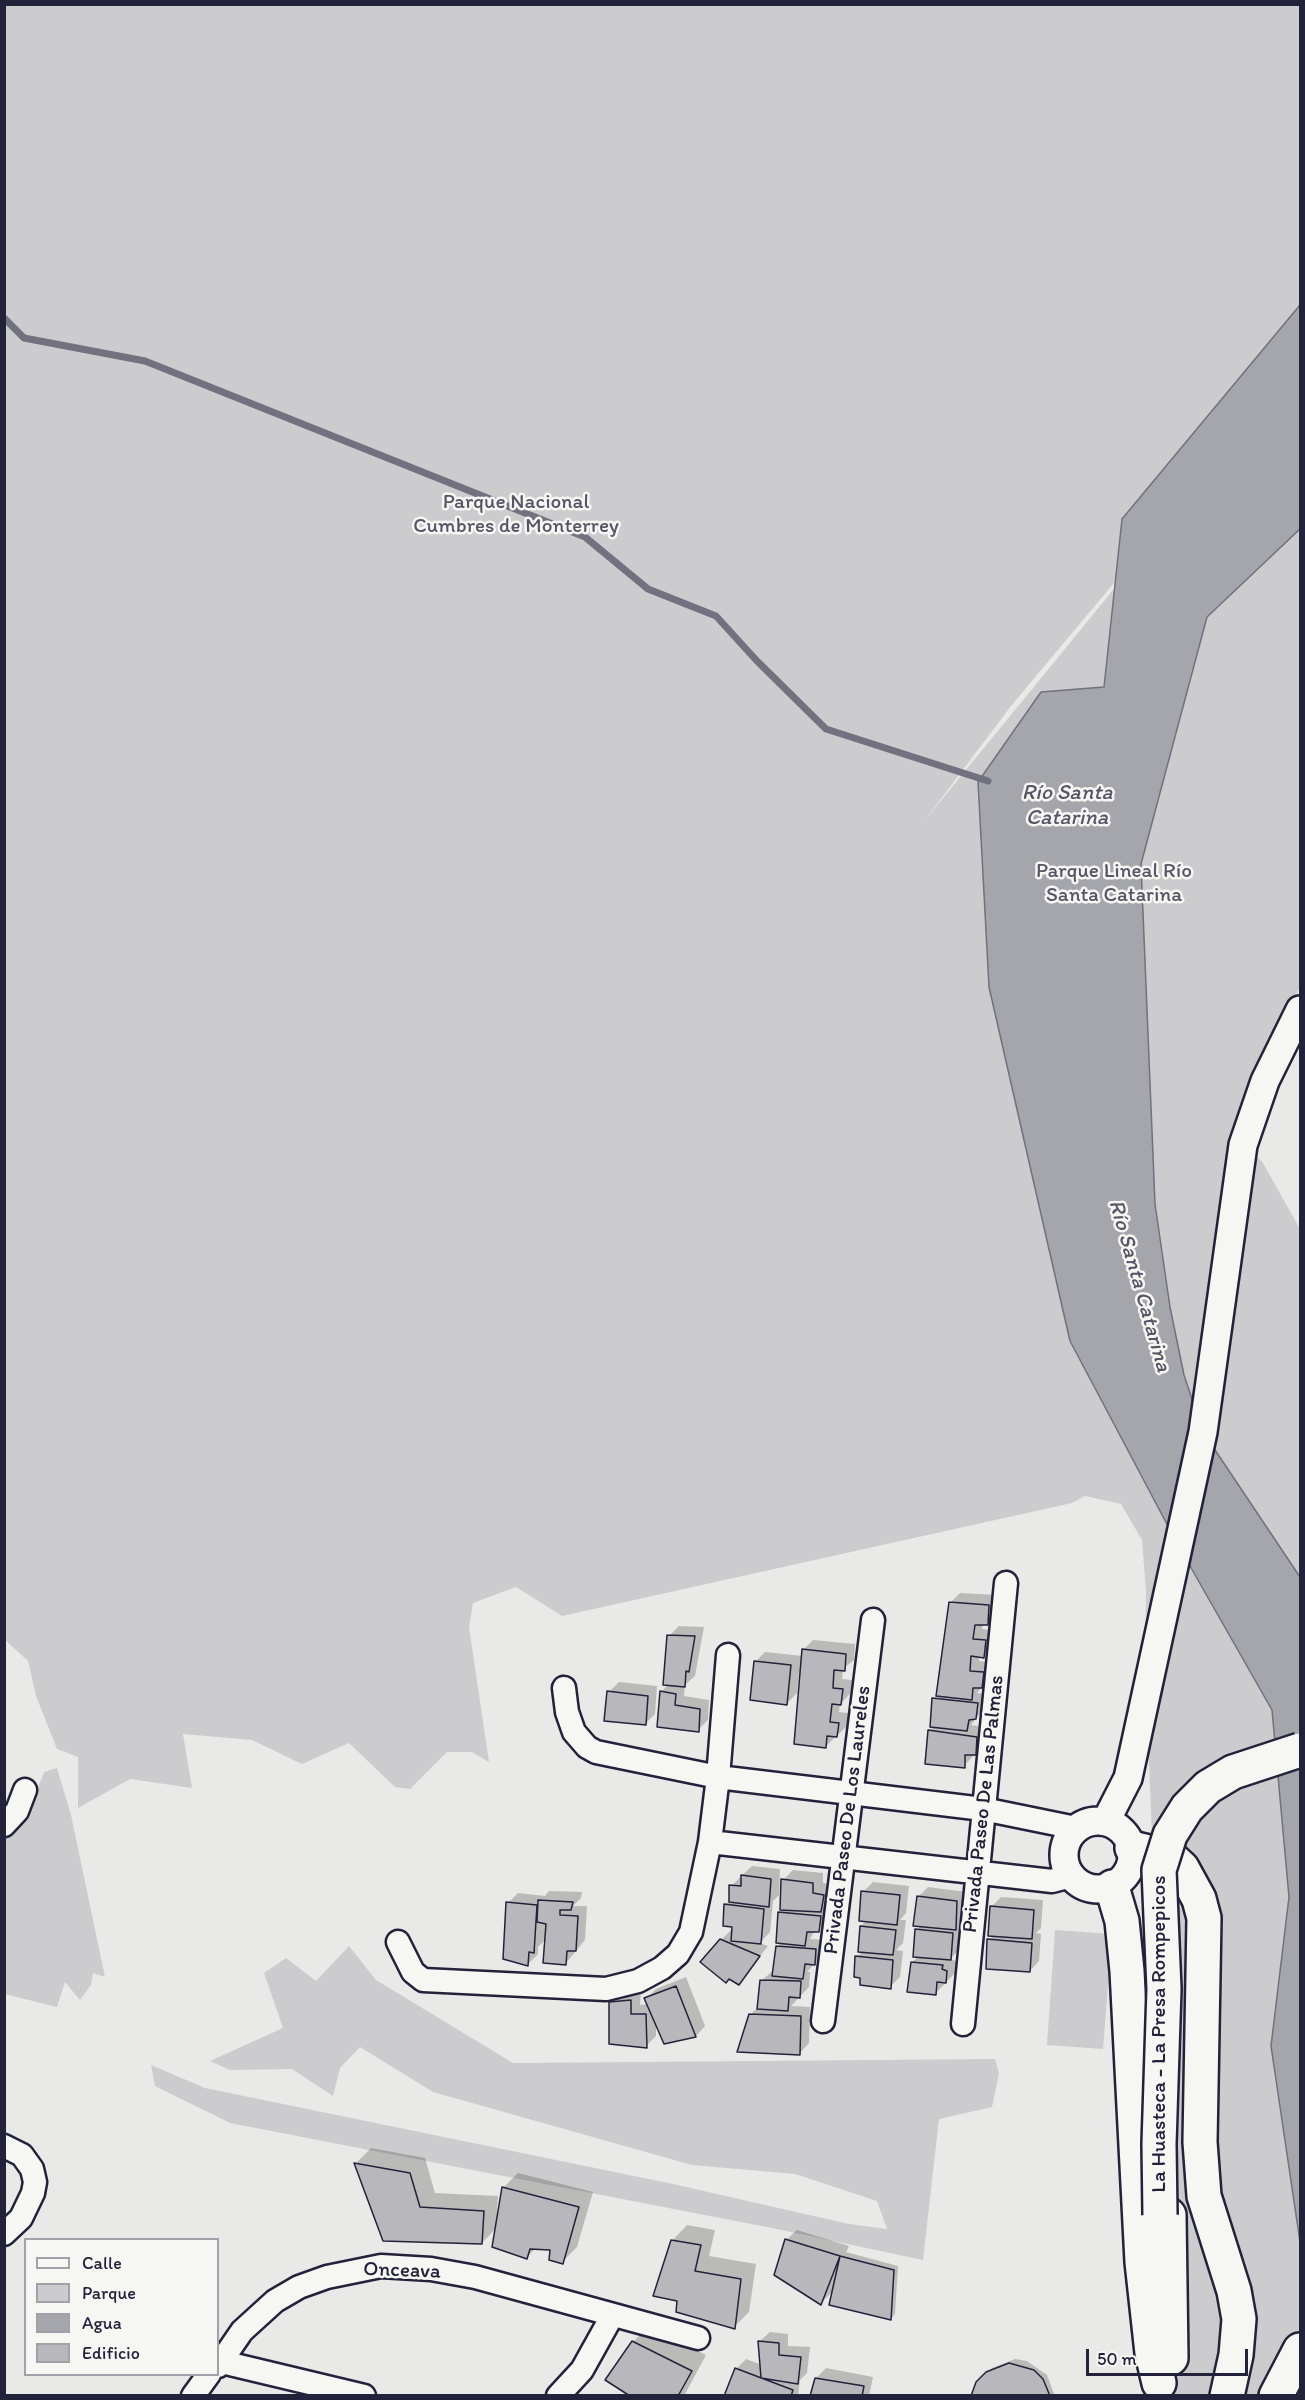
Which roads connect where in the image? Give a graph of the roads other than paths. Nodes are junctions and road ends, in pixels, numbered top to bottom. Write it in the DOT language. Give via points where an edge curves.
graph roads {
  1 [pos="1300,1010"];
  2 [pos="1006,1583"];
  3 [pos="873,1620"];
  4 [pos="728,1655"];
  5 [pos="564,1688"];
  6 [pos="1300,1750"];
  7 [pos="1300,1762"];
  8 [pos="718,1777"];
  9 [pos="25,1790"];
  10 [pos="852,1792"];
  11 [pos="983,1809"];
  12 [pos="1106,1821"];
  13 [pos="4,1825"];
  14 [pos="1077,1828"];
  15 [pos="710,1842"];
  16 [pos="1132,1848"];
  17 [pos="844,1855"];
  18 [pos="977,1872"];
  19 [pos="1071,1876"];
  20 [pos="1112,1887"];
  21 [pos="398,1942"];
  22 [pos="823,2020"];
  23 [pos="963,2024"];
  24 [pos="4,2146"];
  25 [pos="1165,2215"];
  26 [pos="4,2234"];
  27 [pos="612,2316"];
  28 [pos="698,2338"];
  29 [pos="1300,2350"];
  30 [pos="219,2363"];
  31 [pos="219,2368"];
  32 [pos="209,2376"];
  33 [pos="1165,2391"];
  34 [pos="193,2396"];
  35 [pos="364,2396"];
  36 [pos="558,2396"];
  37 [pos="1227,2396"];
  38 [pos="1276,2396"];
  1 -- 12 [label="street" via="1265,1082 1242,1145 1203,1432 1128,1778"];
  2 -- 11 [label="street, Privada Paseo De Las Palmas"];
  3 -- 10 [label="street, Privada Paseo De Los Laureles"];
  4 -- 8 [label="street"];
  5 -- 8 [label="street" via="574,1732 587,1747"];
  6 -- 25 [label="main road, La Huasteca - La Presa Rompepicos, bridge" via="1233,1772 1208,1787 1187,1809 1167,1844 1159,1870 1164,1989 1159,2144"];
  7 -- 25 [label="main road, La Huasteca - La Presa Rompepicos" via="1237,1785 1218,1799 1185,1842 1176,1871 1175,2064"];
  8 -- 10 [label="street"];
  8 -- 15 [label="street"];
  9 -- 13 [label="street" via="17,1811"];
  10 -- 11 [label="street"];
  10 -- 17 [label="street, Privada Paseo De Los Laureles"];
  11 -- 14 [label="street"];
  11 -- 18 [label="street, Privada Paseo De Las Palmas"];
  12 -- 14 [label="street"];
  12 -- 16 [label="street" via="1123,1831"];
  14 -- 19 [label="street" via="1069,1836 1064,1856"];
  15 -- 17 [label="street"];
  15 -- 21 [label="street" via="691,1932 678,1954 638,1981 606,1989 429,1981 413,1972"];
  16 -- 20 [label="street" via="1129,1871"];
  16 -- 37 [label="main road" via="1170,1857 1182,1868 1199,1899 1204,1918 1200,2142 1204,2196 1239,2319"];
  17 -- 18 [label="street"];
  17 -- 22 [label="street, Privada Paseo De Los Laureles"];
  18 -- 19 [label="street" via="1052,1881"];
  18 -- 23 [label="street, Privada Paseo De Las Palmas"];
  19 -- 20 [label="street" via="1090,1888"];
  20 -- 33 [label="main road" via="1122,1922 1127,1971 1143,2262 1152,2353"];
  24 -- 26 [label="street" via="22,2155 35,2182 21,2218"];
  25 -- 33 [label="main road, La Huasteca - La Presa Rompepicos"];
  27 -- 28 [label="street, Onceava"];
  27 -- 30 [label="street, Onceava" via="475,2277 381,2266 327,2277 275,2301 242,2331"];
  27 -- 36 [label="street" via="582,2370"];
  29 -- 38 [label="main road"];
  31 -- 35 [label="street"];
  32 -- 34 [label="street, Onceava"];
}
